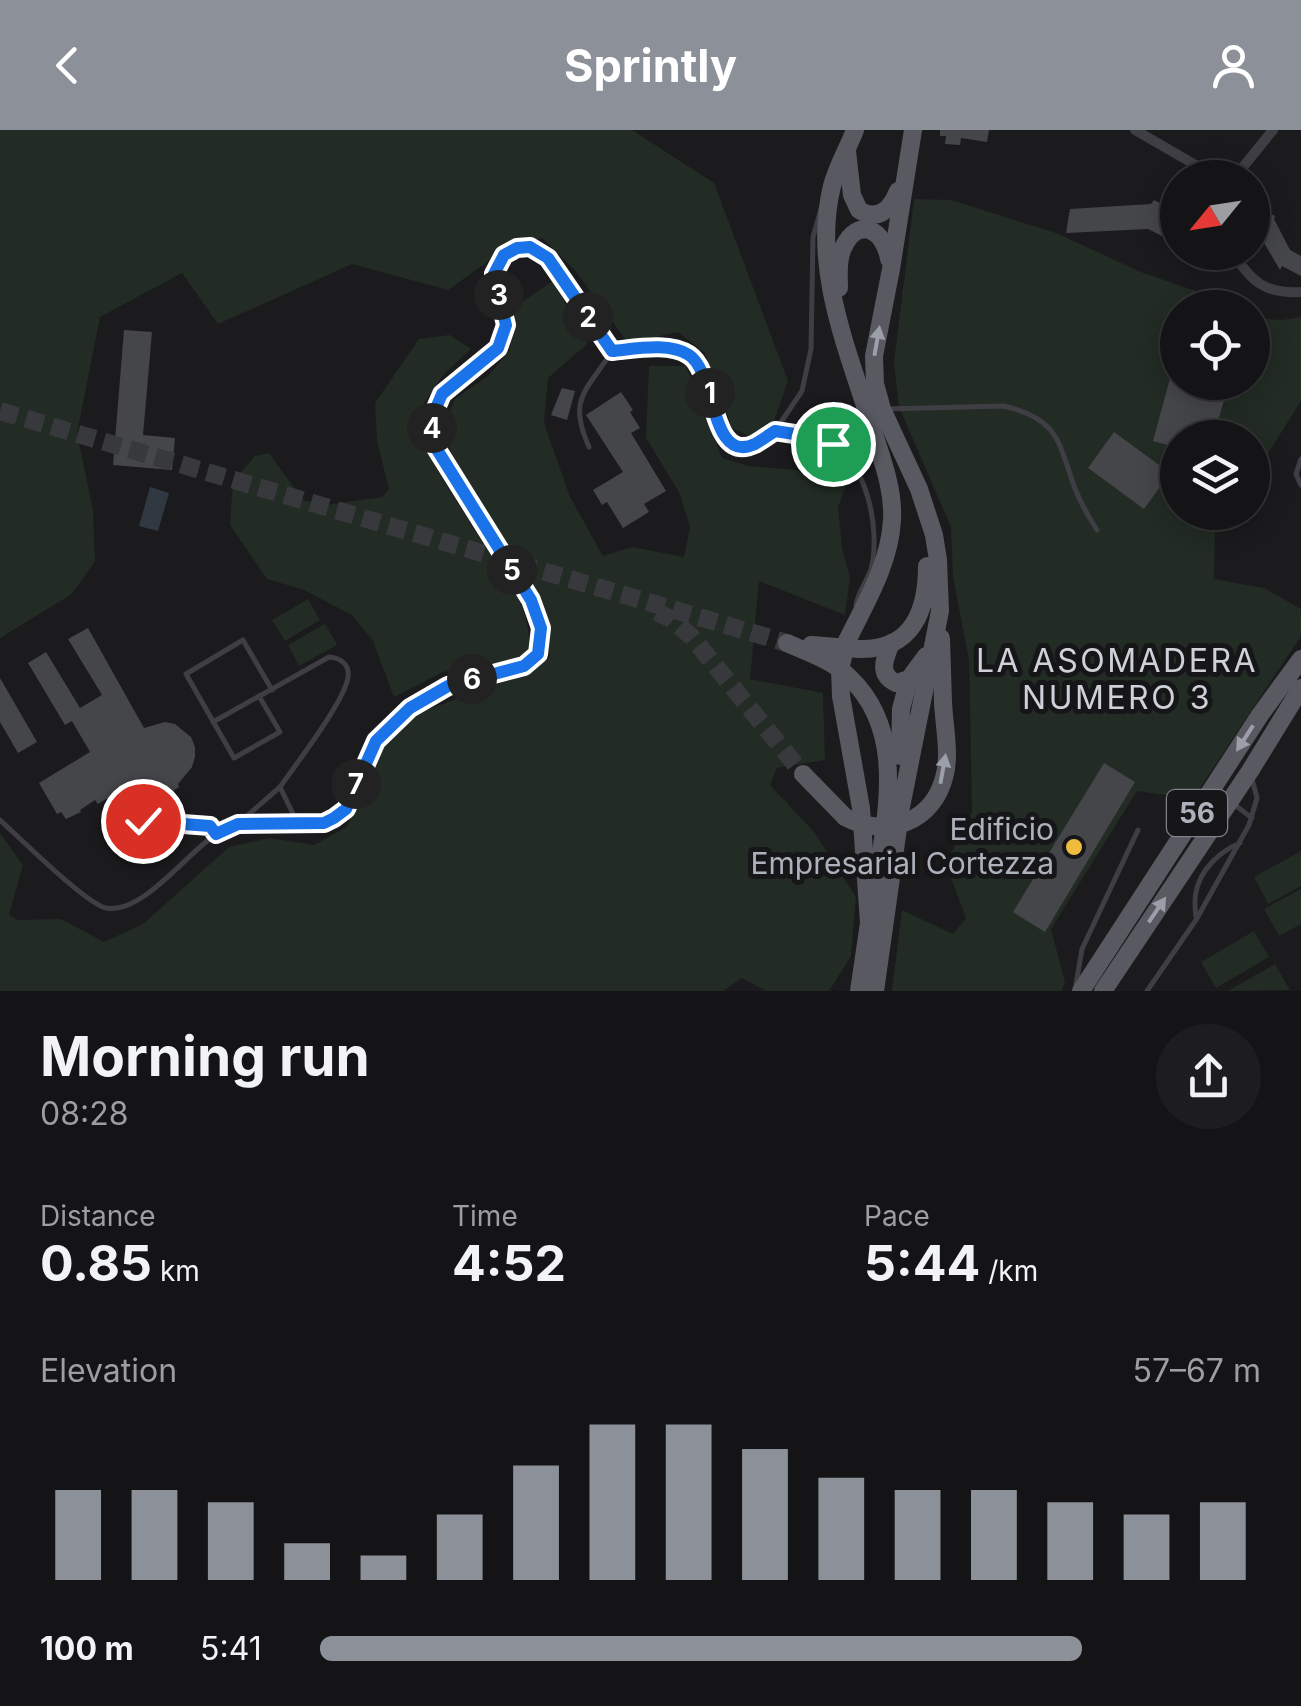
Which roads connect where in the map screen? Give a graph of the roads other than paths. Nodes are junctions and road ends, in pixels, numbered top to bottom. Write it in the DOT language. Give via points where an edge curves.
graph roads {
  1 [pos="856,130"];
  2 [pos="913,130"];
  3 [pos="1135,130"];
  4 [pos="1273,130"];
  5 [pos="847,150"];
  6 [pos="1187,160"];
  7 [pos="1249,160"];
  8 [pos="908,164"];
  9 [pos="830,199"];
  10 [pos="891,269"];
  11 [pos="1243,270"];
  12 [pos="1301,292"];
  13 [pos="839,322"];
  14 [pos="612,351"];
  15 [pos="882,409"];
  16 [pos="872,428"];
  17 [pos="775,431"];
  18 [pos="589,447"];
  19 [pos="1301,459"];
  20 [pos="1301,486"];
  21 [pos="1097,530"];
  22 [pos="940,610"];
  23 [pos="851,634"];
  24 [pos="936,636"];
  25 [pos="891,643"];
  26 [pos="811,645"];
  27 [pos="1301,659"];
  28 [pos="909,678"];
  29 [pos="1301,688"];
  30 [pos="272,690"];
  31 [pos="260,696"];
  32 [pos="213,722"];
  33 [pos="900,756"];
  34 [pos="1250,771"];
  35 [pos="803,774"];
  36 [pos="280,787"];
  37 [pos="122,801"];
  38 [pos="1229,802"];
  39 [pos="901,807"];
  40 [pos="1252,818"];
  41 [pos="0,820"];
  42 [pos="297,822"];
  43 [pos="238,824"];
  44 [pos="1138,830"];
  45 [pos="216,834"];
  46 [pos="1240,842"];
  47 [pos="1196,920"];
  48 [pos="869,923"];
  49 [pos="1087,964"];
  50 [pos="860,991"];
  51 [pos="875,991"];
  52 [pos="1078,991"];
  53 [pos="1103,991"];
  54 [pos="1147,991"];
  1 -- 5 [label="main road"];
  2 -- 8 [label="main road"];
  3 -- 6 [label="street"];
  4 -- 7 [label="street"];
  5 -- 8 [label="main road" via="855,204 871,216 890,207"];
  5 -- 9 [label="main road"];
  8 -- 10 [label="main road"];
  9 -- 13 [label="main road" via="826,259"];
  9 -- 17 [label="lane" via="813,237 811,350 802,391"];
  10 -- 13 [label="main road" via="878,233 864,229 849,238 839,258"];
  15 -- 10 [label="main road, one-way" via="874,356"];
  11 -- 12 [label="street" via="1262,288"];
  13 -- 16 [label="main road"];
  14 -- 17 [label="lane" via="672,349 689,355 703,370 730,442 753,445"];
  14 -- 18 [label="lane" via="578,408"];
  14 -- 42 [label="lane" via="548,258 530,247 504,255 494,274 506,325 498,348 442,394 430,422 436,448 531,600 541,628 538,654 524,666 448,686 410,708 376,741 346,809 324,823"];
  15 -- 21 [label="lane" via="1004,406 1039,419 1061,445"];
  15 -- 22 [label="main road" via="934,535"];
  16 -- 23 [label="main road" via="892,493 892,524 882,566"];
  16 -- 25 [label="main road" via="911,499 927,562 923,608"];
  17 -- 23 [label="lane" via="833,444 845,452 863,488 875,538"];
  19 -- 20 [label="lane"];
  22 -- 24 [label="main road"];
  35 -- 22 [label="main road, one-way, bridge" via="845,817 872,828 909,822 924,811 945,774"];
  23 -- 48 [label="main road, bridge" via="840,669 841,696 861,808"];
  24 -- 28 [label="main road"];
  24 -- 39 [label="main road"];
  25 -- 26 [label="main road" via="862,649"];
  25 -- 28 [label="main road" via="884,672 896,683"];
  26 -- 33 [label="main road" via="865,677 891,723"];
  26 -- 48 [label="main road" via="788,644 846,674 884,732 887,813"];
  27 -- 49 [label="main road, 56, one-way"];
  28 -- 33 [label="main road"];
  29 -- 34 [label="main road, 56"];
  30 -- 31 [label="lane"];
  30 -- 32 [label="lane" via="242,640 186,674"];
  30 -- 36 [label="lane" via="328,657 342,660 348,671 338,702"];
  31 -- 32 [label="lane"];
  31 -- 32 [label="lane" via="280,732 234,758"];
  33 -- 39 [label="main road"];
  34 -- 38 [label="main road, 56"];
  34 -- 40 [label="lane" via="1257,798"];
  36 -- 42 [label="lane"];
  36 -- 43 [label="lane"];
  37 -- 45 [label="lane" via="132,819 210,826"];
  38 -- 40 [label="lane"];
  53 -- 38 [label="main road, 56, one-way"];
  39 -- 51 [label="main road"];
  40 -- 46 [label="lane"];
  41 -- 45 [label="lane" via="88,900 106,908 140,898"];
  42 -- 43 [label="lane"];
  43 -- 45 [label="lane"];
  44 -- 49 [label="lane" via="1082,949"];
  46 -- 47 [label="lane"];
  46 -- 47 [label="lane" via="1216,858 1198,885"];
  47 -- 54 [label="lane"];
  48 -- 50 [label="main road"];
  49 -- 52 [label="main road, 56"];
}
